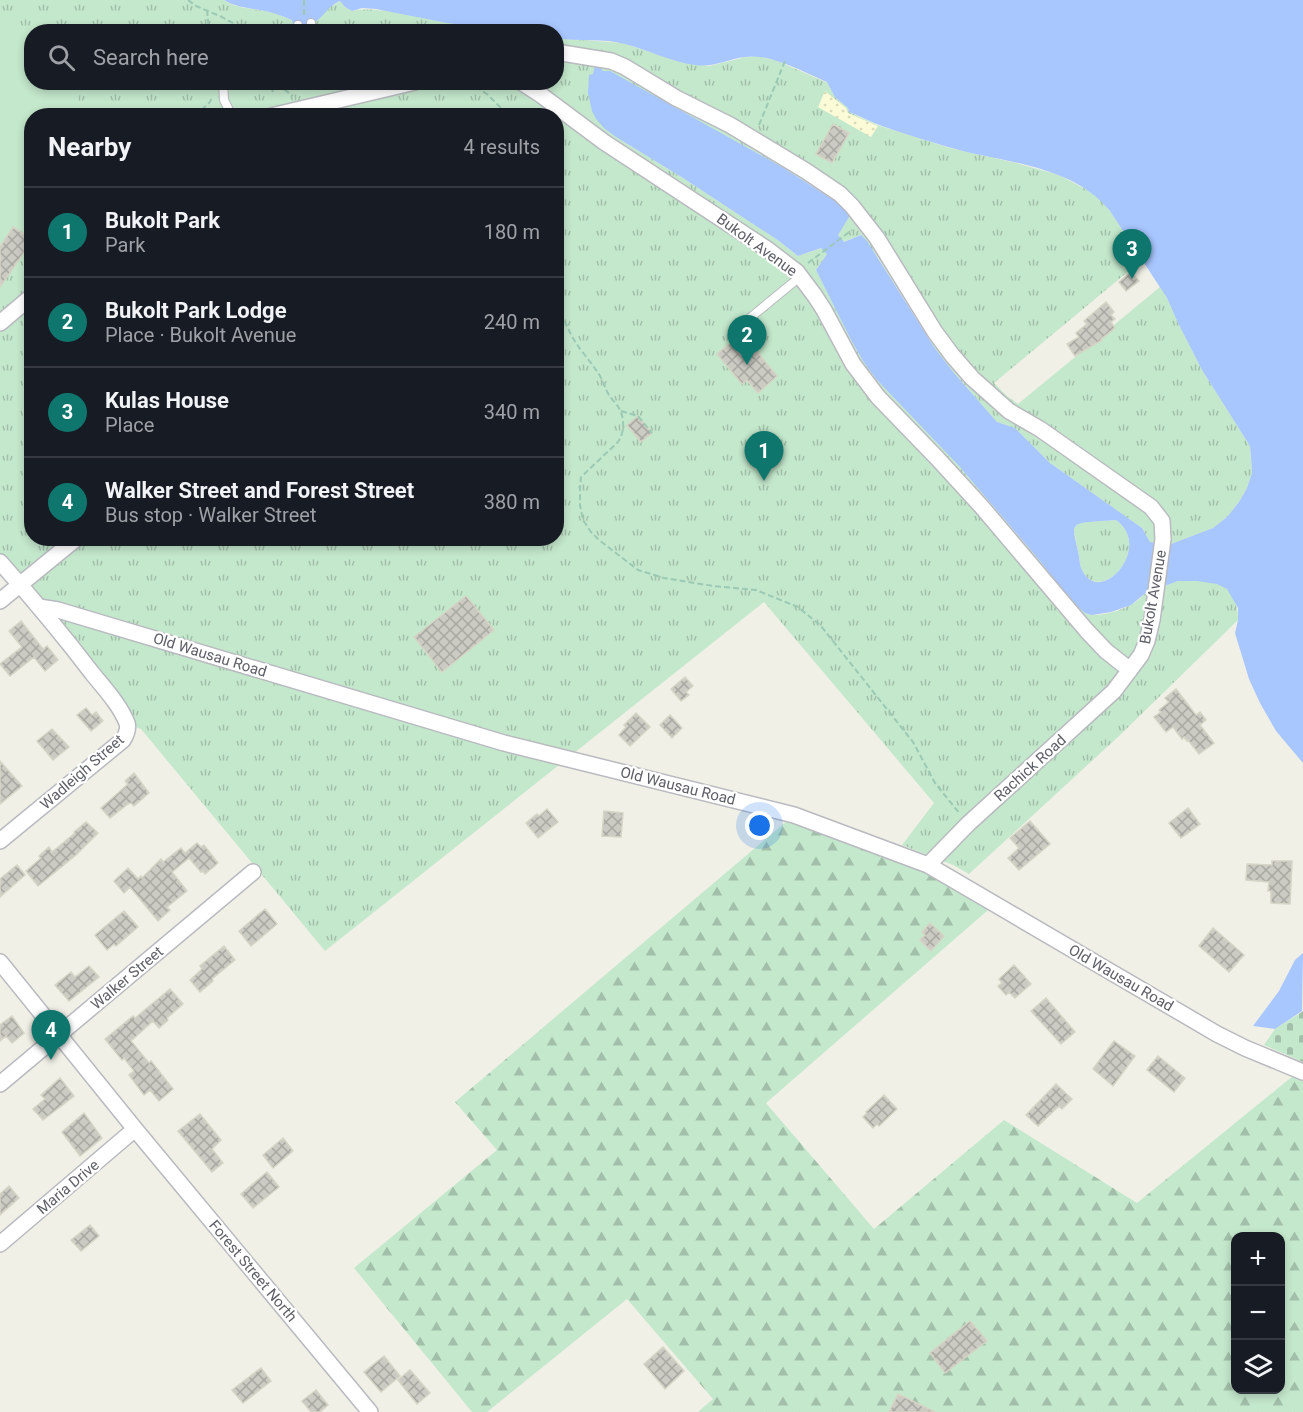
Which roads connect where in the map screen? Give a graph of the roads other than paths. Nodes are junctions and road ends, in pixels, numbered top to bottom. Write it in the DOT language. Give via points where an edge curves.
graph roads {
  1 [pos="564,53"];
  2 [pos="224,90"];
  3 [pos="362,90"];
  4 [pos="533,90"];
  5 [pos="228,108"];
  6 [pos="299,108"];
  7 [pos="558,108"];
  8 [pos="564,112"];
  9 [pos="799,274"];
  10 [pos="24,303"];
  11 [pos="0,323"];
  12 [pos="734,332"];
  13 [pos="67,546"];
  14 [pos="0,562"];
  15 [pos="21,585"];
  16 [pos="0,601"];
  17 [pos="39,607"];
  18 [pos="1130,670"];
  19 [pos="0,841"];
  20 [pos="928,865"];
  21 [pos="253,872"];
  22 [pos="0,962"];
  23 [pos="60,1035"];
  24 [pos="1303,1072"];
  25 [pos="0,1084"];
  26 [pos="135,1129"];
  27 [pos="0,1244"];
  28 [pos="370,1412"];
  1 -- 18 [label="street, Bukolt Avenue" via="625,66 754,139 840,194 877,238 934,332 972,378 1009,411 1151,507 1162,521 1163,539 1147,641"];
  2 -- 5 [label="lane"];
  3 -- 6 [label="street"];
  4 -- 7 [label="street, Bukolt Avenue"];
  8 -- 9 [label="street, Bukolt Avenue"];
  9 -- 12 [label="lane"];
  9 -- 18 [label="street, Bukolt Avenue" via="853,364 878,397 981,506 1087,631"];
  10 -- 11 [label="street"];
  13 -- 15 [label="street"];
  14 -- 15 [label="street"];
  15 -- 16 [label="street"];
  15 -- 17 [label="street"];
  17 -- 19 [label="street, Wadleigh Street" via="112,699 128,729 123,740"];
  17 -- 20 [label="street, Old Wausau Road" via="504,742 794,815"];
  18 -- 20 [label="street, Rachick Road" via="1114,691"];
  20 -- 24 [label="street, Old Wausau Road" via="1217,1034"];
  21 -- 23 [label="street, Walker Street"];
  22 -- 23 [label="street, Forest Street North"];
  23 -- 25 [label="street, Walker Street"];
  23 -- 26 [label="street, Forest Street North"];
  26 -- 27 [label="street, Maria Drive"];
  26 -- 28 [label="street, Forest Street North"];
}
